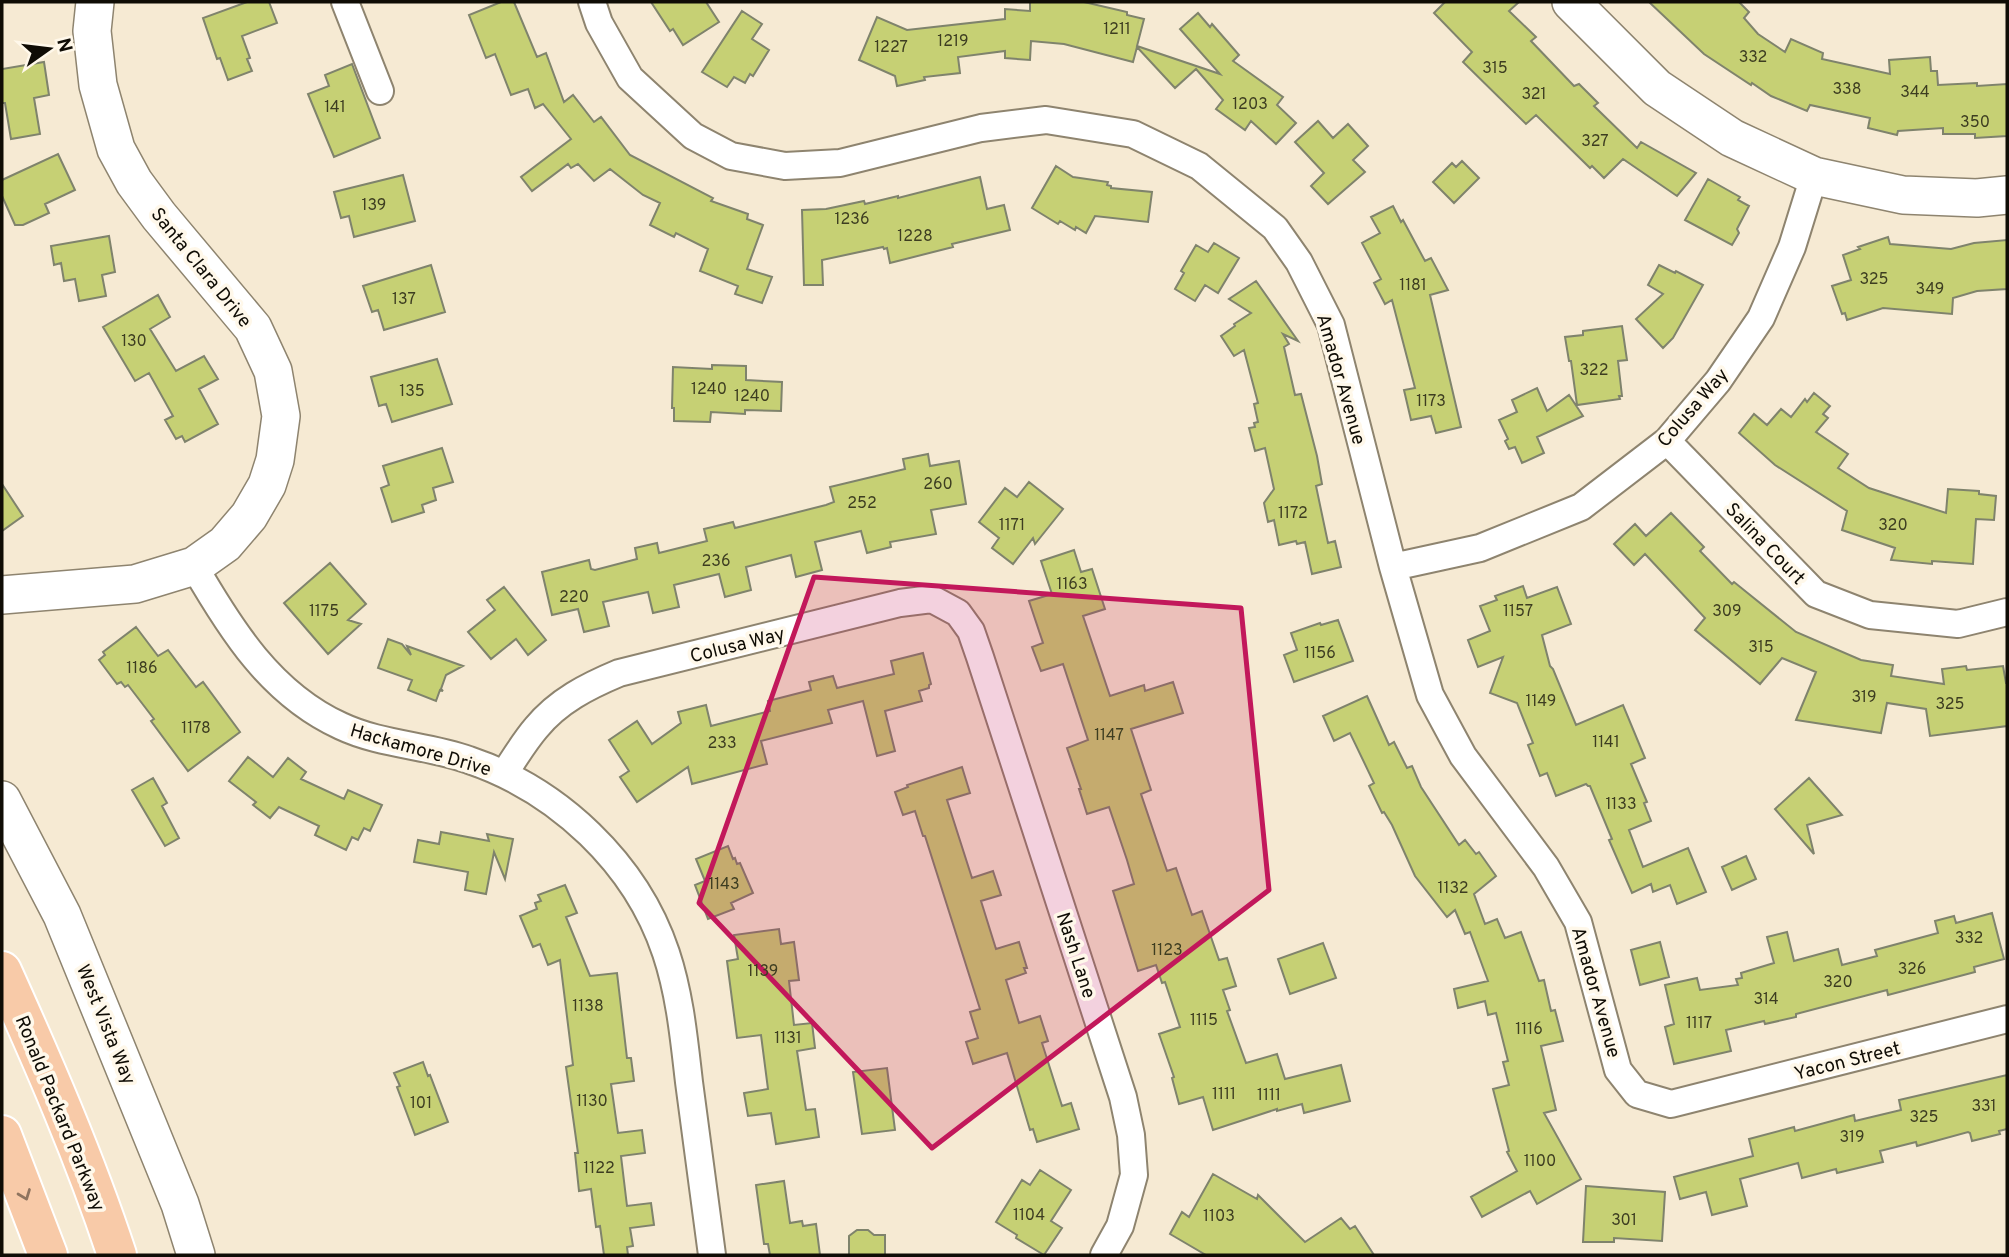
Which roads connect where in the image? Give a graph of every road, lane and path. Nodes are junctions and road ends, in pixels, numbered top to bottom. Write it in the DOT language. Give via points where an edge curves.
graph roads {
  1 [pos="95,2"];
  2 [pos="345,2"];
  3 [pos="592,2"];
  4 [pos="1571,2"];
  5 [pos="380,91"];
  6 [pos="1814,176"];
  7 [pos="2007,195"];
  8 [pos="1667,442"];
  9 [pos="194,566"];
  10 [pos="1393,568"];
  11 [pos="2,595"];
  12 [pos="2007,612"];
  13 [pos="980,657"];
  14 [pos="504,774"];
  15 [pos="2,800"];
  16 [pos="2,971"];
  17 [pos="2007,1019"];
  18 [pos="1687,1100"];
  19 [pos="2,1135"];
  20 [pos="48,1255"];
  21 [pos="117,1255"];
  22 [pos="196,1255"];
  23 [pos="712,1255"];
  24 [pos="1104,1255"];
  1 -- 9 [label="street, Santa Clara Drive" via="92,31 98,85 116,149 159,216 253,328 273,371 279,404 275,460 267,485 225,544"];
  2 -- 5 [label="street"];
  3 -- 10 [label="street, Amador Avenue" via="630,78 693,136 731,156 785,166 840,163 981,128 1046,120 1133,135 1199,166 1275,228 1299,262 1331,325"];
  4 -- 6 [label="street" via="1657,88 1732,138"];
  6 -- 7 [label="street" via="1903,195"];
  6 -- 8 [label="street, Colusa Way" via="1792,247 1761,318 1718,381"];
  8 -- 10 [label="street, Colusa Way" via="1581,507 1480,548"];
  8 -- 12 [label="street, Salina Court" via="1816,594 1870,615 1958,624"];
  9 -- 11 [label="street, Santa Clara Drive" via="135,584"];
  9 -- 14 [label="street, Hackamore Drive" via="253,657 303,703 342,727 467,759"];
  10 -- 18 [label="street, Amador Avenue" via="1430,695 1463,756 1546,867 1578,922 1618,1070 1637,1094 1671,1104"];
  13 -- 14 [label="street, Colusa Way" via="971,631 958,613 932,599 900,603 619,673 558,706 536,727"];
  13 -- 24 [label="street, Nash Lane" via="1131,1135 1134,1175 1120,1226"];
  14 -- 23 [label="street, Hackamore Drive" via="579,824 620,866 662,942 678,996"];
  15 -- 22 [label="street, West Vista Way" via="62,915"];
  16 -- 21 [label="highway, Ronald Packard Parkway" via="74,1138"];
  17 -- 18 [label="street, Yacon Street"];
  19 -- 20 [label="highway, one-way"];
}
